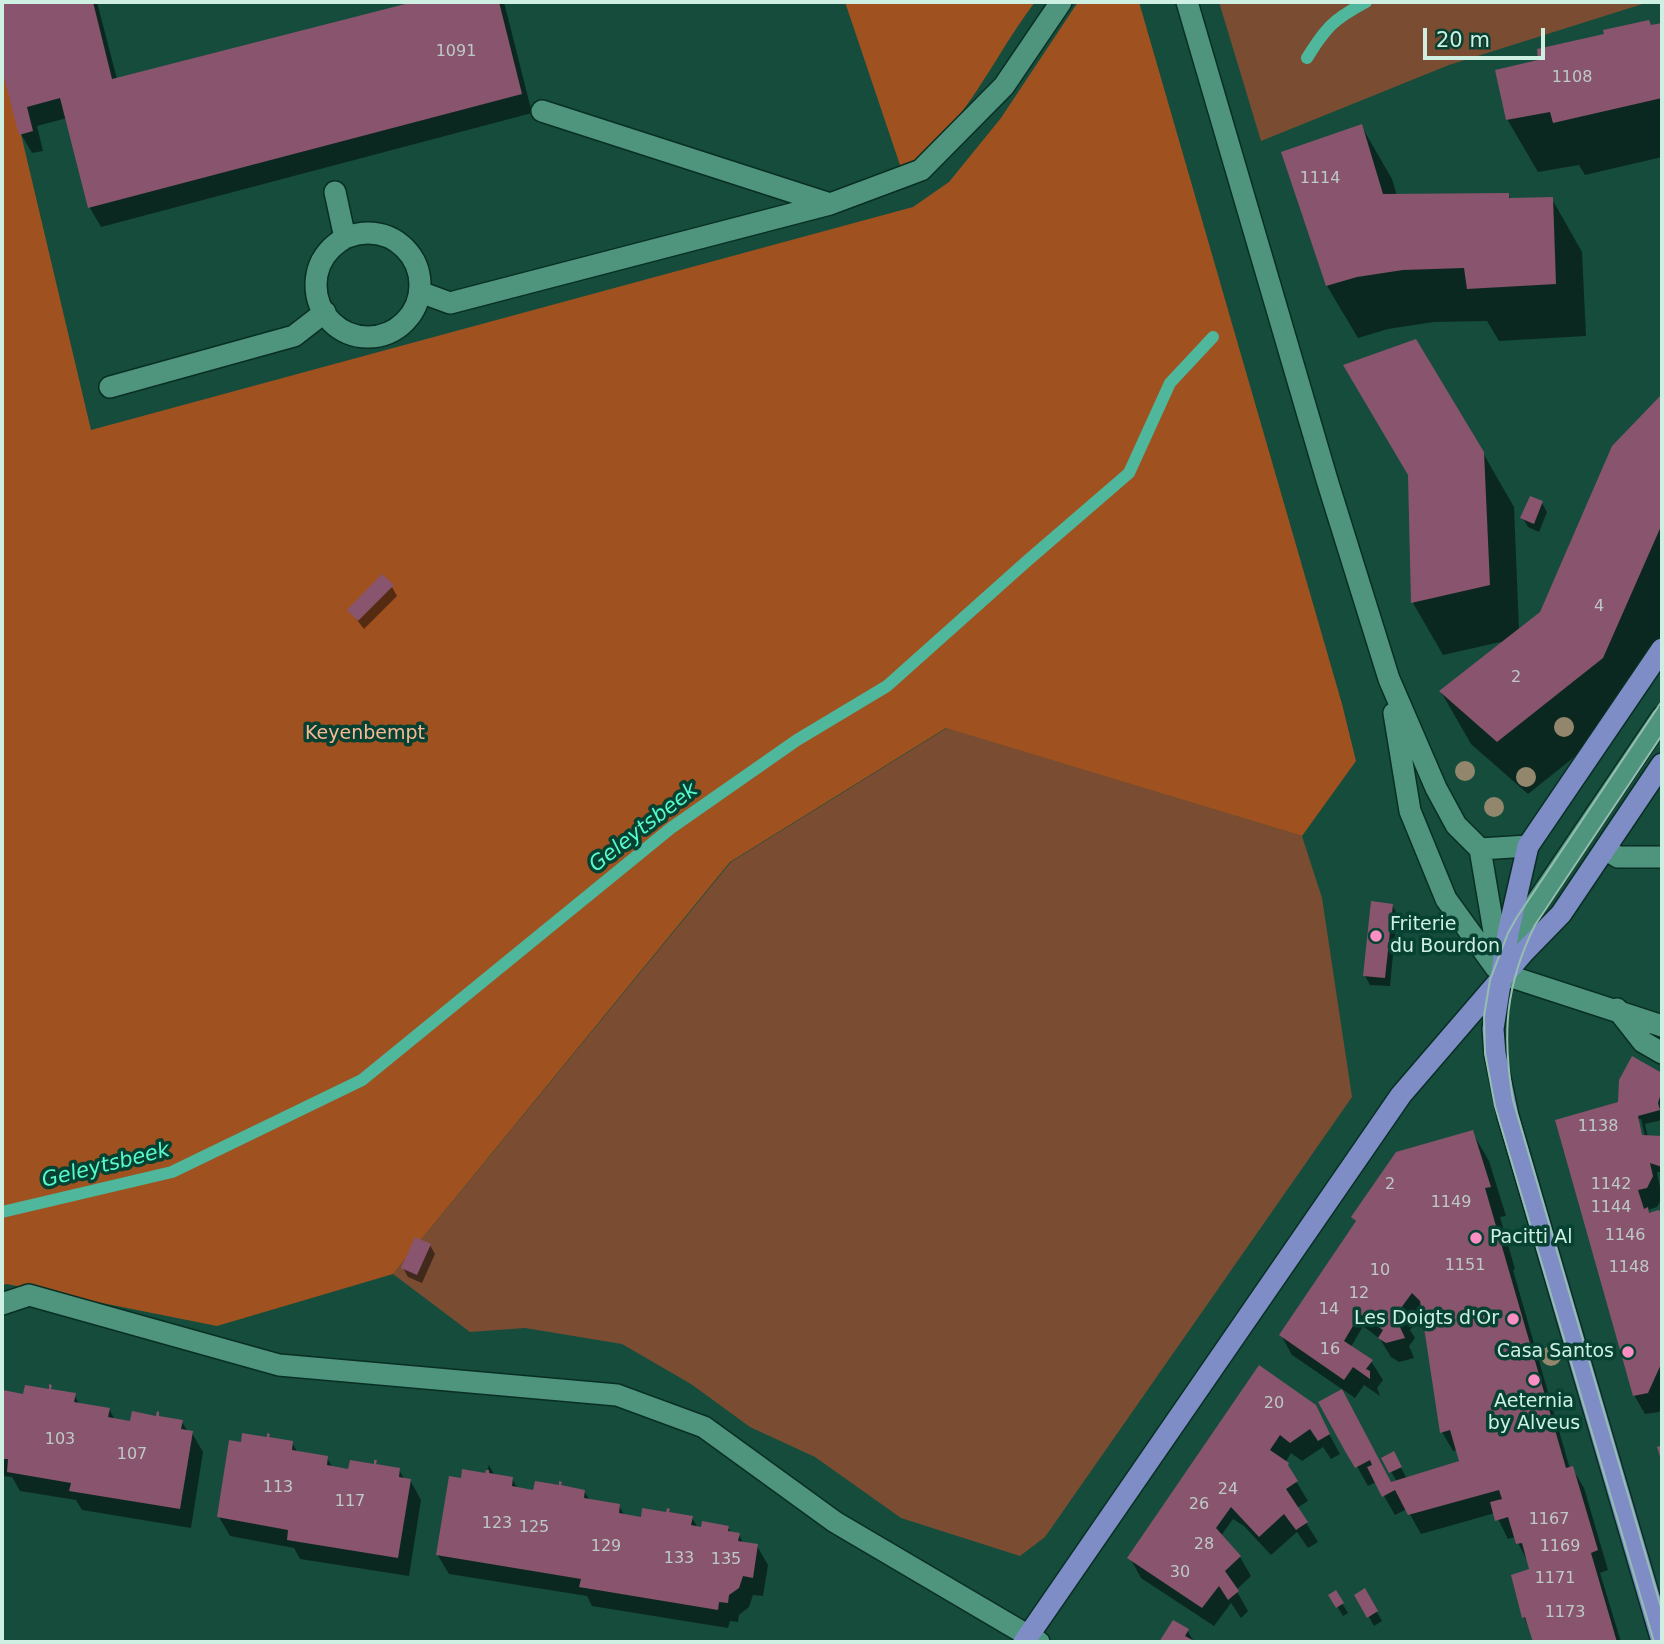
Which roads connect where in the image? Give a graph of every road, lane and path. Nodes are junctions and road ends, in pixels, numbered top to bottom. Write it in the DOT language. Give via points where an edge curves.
graph roads {
  1 [pos="1061,2"];
  2 [pos="1187,2"];
  3 [pos="542,111"];
  4 [pos="335,192"];
  5 [pos="830,204"];
  6 [pos="345,238"];
  7 [pos="420,292"];
  8 [pos="324,312"];
  9 [pos="110,387"];
  10 [pos="1662,649"];
  11 [pos="1389,680"];
  12 [pos="1662,717"];
  13 [pos="1662,764"];
  14 [pos="1528,846"];
  15 [pos="1480,849"];
  16 [pos="1605,849"];
  17 [pos="1662,856"];
  18 [pos="1503,977"];
  19 [pos="1617,1009"];
  20 [pos="1662,1026"];
  21 [pos="1662,1053"];
  22 [pos="2,1304"];
  23 [pos="1031,1640"];
  24 [pos="1662,1641"];
  1 -- 5 [label="street" via="1004,86 920,170"];
  2 -- 11 [label="street"];
  3 -- 5 [label="street"];
  4 -- 6 [label="street"];
  5 -- 7 [label="street" via="450,303"];
  6 -- 7 [label="street" via="371,233 397,242 413,257"];
  6 -- 8 [label="street" via="321,262 318,298"];
  7 -- 8 [label="street" via="407,319 384,334 348,333"];
  8 -- 9 [label="street" via="294,336"];
  10 -- 14 [label="main road"];
  11 -- 15 [label="street" via="1436,788 1456,825"];
  11 -- 18 [label="street" via="1410,811 1446,899"];
  12 -- 18 [label="street" via="1530,912"];
  13 -- 16 [label="main road"];
  14 -- 15 [label="street"];
  14 -- 18 [label="main road"];
  15 -- 18 [label="street"];
  16 -- 17 [label="street" via="1618,857"];
  16 -- 18 [label="main road" via="1561,914"];
  18 -- 19 [label="street"];
  18 -- 23 [label="main road" via="1401,1095 1058,1590"];
  18 -- 24 [label="main road" via="1493,1029 1508,1116"];
  19 -- 20 [label="street"];
  19 -- 21 [label="street" via="1643,1042"];
  22 -- 23 [label="street" via="29,1295 279,1365 617,1395 704,1427 835,1522"];
}
